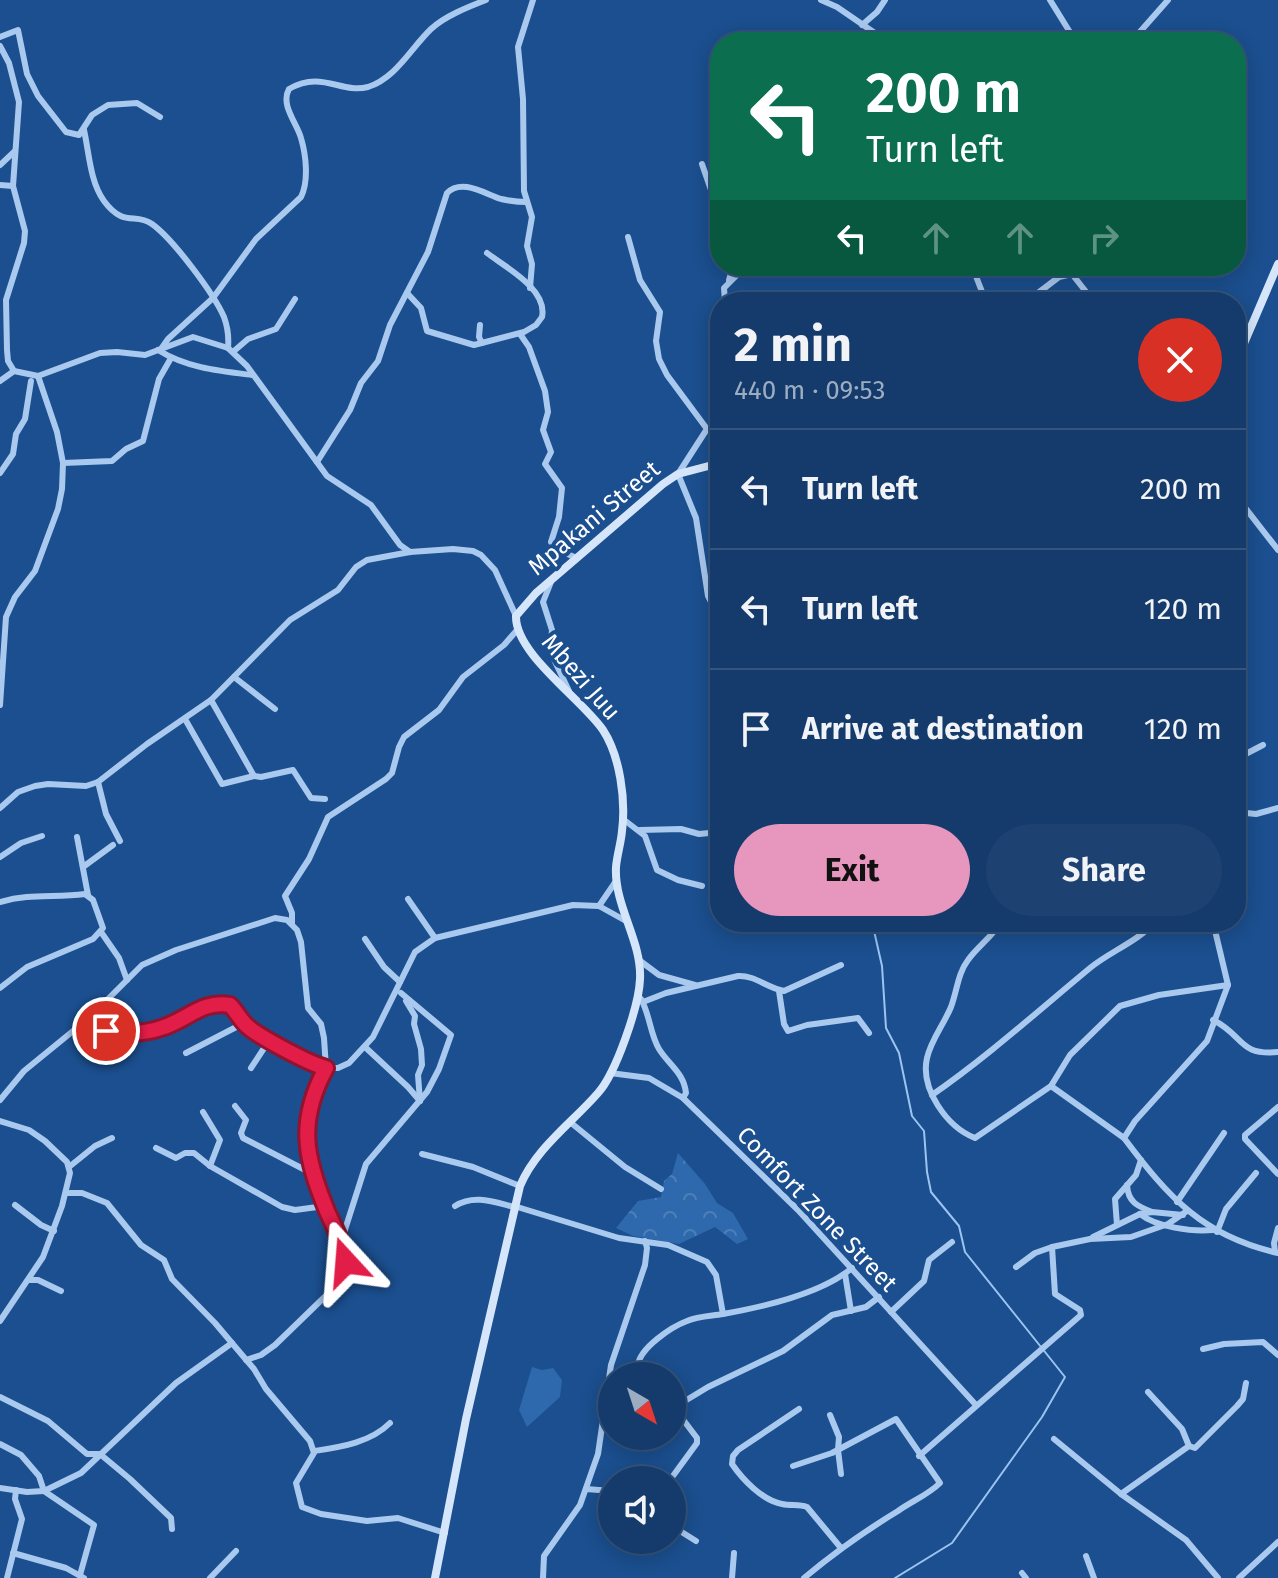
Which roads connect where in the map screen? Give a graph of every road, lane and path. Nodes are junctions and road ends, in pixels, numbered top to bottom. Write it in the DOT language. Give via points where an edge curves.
graph roads {
  1 [pos="486,0"];
  2 [pos="533,0"];
  3 [pos="821,0"];
  4 [pos="885,0"];
  5 [pos="1050,0"];
  6 [pos="1168,0"];
  7 [pos="862,25"];
  8 [pos="873,32"];
  9 [pos="1070,32"];
  10 [pos="1140,32"];
  11 [pos="0,37"];
  12 [pos="0,46"];
  13 [pos="160,117"];
  14 [pos="84,130"];
  15 [pos="16,151"];
  16 [pos="702,164"];
  17 [pos="0,165"];
  18 [pos="5,184"];
  19 [pos="710,187"];
  20 [pos="527,202"];
  21 [pos="628,237"];
  22 [pos="487,253"];
  23 [pos="1278,264"];
  24 [pos="730,276"];
  25 [pos="734,276"];
  26 [pos="1062,276"];
  27 [pos="1074,276"];
  28 [pos="729,280"];
  29 [pos="530,288"];
  30 [pos="724,292"];
  31 [pos="1039,292"];
  32 [pos="1087,292"];
  33 [pos="407,293"];
  34 [pos="213,298"];
  35 [pos="295,299"];
  36 [pos="480,325"];
  37 [pos="520,334"];
  38 [pos="1246,339"];
  39 [pos="482,343"];
  40 [pos="231,349"];
  41 [pos="160,350"];
  42 [pos="171,358"];
  43 [pos="17,372"];
  44 [pos="252,375"];
  45 [pos="38,376"];
  46 [pos="0,381"];
  47 [pos="31,381"];
  48 [pos="42,390"];
  49 [pos="317,462"];
  50 [pos="63,463"];
  51 [pos="710,466"];
  52 [pos="0,473"];
  53 [pos="678,474"];
  54 [pos="1246,508"];
  55 [pos="1278,550"];
  56 [pos="410,552"];
  57 [pos="576,558"];
  58 [pos="553,579"];
  59 [pos="710,600"];
  60 [pos="516,616"];
  61 [pos="3,617"];
  62 [pos="518,629"];
  63 [pos="234,677"];
  64 [pos="570,693"];
  65 [pos="211,700"];
  66 [pos="0,705"];
  67 [pos="275,709"];
  68 [pos="185,719"];
  69 [pos="1263,745"];
  70 [pos="1246,754"];
  71 [pos="254,776"];
  72 [pos="98,782"];
  73 [pos="325,799"];
  74 [pos="0,808"];
  75 [pos="1278,808"];
  76 [pos="1246,813"];
  77 [pos="623,819"];
  78 [pos="640,830"];
  79 [pos="710,833"];
  80 [pos="42,836"];
  81 [pos="77,837"];
  82 [pos="120,841"];
  83 [pos="113,845"];
  84 [pos="0,857"];
  85 [pos="83,867"];
  86 [pos="616,881"];
  87 [pos="702,886"];
  88 [pos="88,895"];
  89 [pos="408,899"];
  90 [pos="0,902"];
  91 [pos="599,906"];
  92 [pos="626,921"];
  93 [pos="292,924"];
  94 [pos="101,932"];
  95 [pos="992,932"];
  96 [pos="1143,932"];
  97 [pos="1215,932"];
  98 [pos="435,938"];
  99 [pos="365,939"];
  100 [pos="639,960"];
  101 [pos="841,965"];
  102 [pos="127,980"];
  103 [pos="400,982"];
  104 [pos="1228,985"];
  105 [pos="698,986"];
  106 [pos="0,988"];
  107 [pos="779,991"];
  108 [pos="397,994"];
  109 [pos="640,998"];
  110 [pos="89,1018"];
  111 [pos="1213,1020"];
  112 [pos="244,1023"];
  113 [pos="869,1033"];
  114 [pos="270,1039"];
  115 [pos="365,1047"];
  116 [pos="1278,1052"];
  117 [pos="186,1053"];
  118 [pos="251,1068"];
  119 [pos="326,1068"];
  120 [pos="610,1073"];
  121 [pos="1051,1086"];
  122 [pos="932,1095"];
  123 [pos="683,1098"];
  124 [pos="0,1100"];
  125 [pos="420,1101"];
  126 [pos="235,1106"];
  127 [pos="1278,1107"];
  128 [pos="203,1112"];
  129 [pos="0,1121"];
  130 [pos="570,1122"];
  131 [pos="1224,1133"];
  132 [pos="112,1138"];
  133 [pos="1124,1138"];
  134 [pos="156,1148"];
  135 [pos="422,1154"];
  136 [pos="1141,1160"];
  137 [pos="210,1166"];
  138 [pos="69,1167"];
  139 [pos="1256,1173"];
  140 [pos="313,1174"];
  141 [pos="1278,1174"];
  142 [pos="1127,1185"];
  143 [pos="520,1186"];
  144 [pos="661,1189"];
  145 [pos="66,1193"];
  146 [pos="1177,1202"];
  147 [pos="15,1205"];
  148 [pos="325,1206"];
  149 [pos="455,1206"];
  150 [pos="514,1206"];
  151 [pos="1152,1212"];
  152 [pos="1185,1213"];
  153 [pos="1140,1214"];
  154 [pos="1168,1224"];
  155 [pos="1117,1225"];
  156 [pos="1109,1228"];
  157 [pos="1278,1228"];
  158 [pos="54,1231"];
  159 [pos="1215,1231"];
  160 [pos="342,1239"];
  161 [pos="1090,1239"];
  162 [pos="1110,1239"];
  163 [pos="645,1241"];
  164 [pos="952,1242"];
  165 [pos="1052,1247"];
  166 [pos="1276,1253"];
  167 [pos="1016,1267"];
  168 [pos="852,1268"];
  169 [pos="845,1274"];
  170 [pos="29,1280"];
  171 [pos="61,1291"];
  172 [pos="879,1297"];
  173 [pos="851,1311"];
  174 [pos="891,1312"];
  175 [pos="723,1314"];
  176 [pos="0,1321"];
  177 [pos="232,1343"];
  178 [pos="1203,1349"];
  179 [pos="1278,1355"];
  180 [pos="246,1360"];
  181 [pos="638,1362"];
  182 [pos="1246,1383"];
  183 [pos="1148,1392"];
  184 [pos="0,1397"];
  185 [pos="686,1399"];
  186 [pos="976,1405"];
  187 [pos="799,1409"];
  188 [pos="830,1415"];
  189 [pos="390,1423"];
  190 [pos="686,1423"];
  191 [pos="1054,1439"];
  192 [pos="0,1444"];
  193 [pos="1189,1446"];
  194 [pos="838,1450"];
  195 [pos="314,1451"];
  196 [pos="100,1454"];
  197 [pos="919,1456"];
  198 [pos="680,1466"];
  199 [pos="793,1466"];
  200 [pos="841,1474"];
  201 [pos="0,1488"];
  202 [pos="586,1489"];
  203 [pos="16,1490"];
  204 [pos="598,1490"];
  205 [pos="44,1491"];
  206 [pos="1121,1494"];
  207 [pos="172,1529"];
  208 [pos="445,1533"];
  209 [pos="686,1535"];
  210 [pos="696,1541"];
  211 [pos="1278,1542"];
  212 [pos="841,1548"];
  213 [pos="236,1551"];
  214 [pos="13,1553"];
  215 [pos="734,1553"];
  216 [pos="1086,1556"];
  217 [pos="0,1561"];
  218 [pos="10,1564"];
  219 [pos="82,1576"];
  220 [pos="7,1578"];
  221 [pos="210,1578"];
  222 [pos="435,1578"];
  223 [pos="543,1578"];
  224 [pos="732,1578"];
  225 [pos="804,1578"];
  226 [pos="1094,1578"];
  227 [pos="1218,1578"];
  228 [pos="1239,1578"];
  1 -- 34 [label="street" via="433,27 400,65 368,86 321,80 289,89 286,101 302,143 305,189 256,239"];
  2 -- 20 [label="street" via="518,47"];
  3 -- 7 [label="street"];
  4 -- 7 [label="street"];
  5 -- 9 [label="street"];
  6 -- 10 [label="street"];
  7 -- 8 [label="street"];
  11 -- 14 [label="street" via="18,30 27,74 38,96 66,132 79,135"];
  12 -- 15 [label="street" via="19,102"];
  13 -- 14 [label="street" via="137,103 118,104 98,110"];
  14 -- 34 [label="street" via="104,202 122,218 151,224"];
  15 -- 17 [label="street"];
  15 -- 18 [label="street"];
  16 -- 19 [label="street"];
  18 -- 43 [label="street" via="25,231 6,300 8,361"];
  20 -- 29 [label="street" via="532,217 527,246"];
  20 -- 33 [label="street" via="466,187 451,189"];
  21 -- 53 [label="street" via="643,286 660,312 659,359 707,429"];
  22 -- 29 [label="street"];
  23 -- 38 [label="street"];
  24 -- 28 [label="street"];
  25 -- 28 [label="street"];
  26 -- 31 [label="street"];
  27 -- 32 [label="street"];
  28 -- 30 [label="street"];
  29 -- 37 [label="street" via="544,312 536,325"];
  33 -- 39 [label="street" via="421,308 429,332 470,345"];
  33 -- 49 [label="street" via="378,361"];
  34 -- 40 [label="street"];
  34 -- 41 [label="street"];
  35 -- 40 [label="street" via="276,329"];
  36 -- 39 [label="street"];
  37 -- 39 [label="street"];
  37 -- 57 [label="street" via="549,407 543,430 551,452 545,464 562,488 551,542"];
  40 -- 41 [label="street" via="193,337"];
  40 -- 44 [label="street"];
  41 -- 42 [label="street"];
  41 -- 45 [label="street" via="139,356 107,352"];
  42 -- 44 [label="street"];
  42 -- 50 [label="street" via="159,379 143,441 112,461"];
  43 -- 45 [label="street"];
  43 -- 46 [label="street"];
  43 -- 47 [label="street"];
  44 -- 49 [label="street"];
  45 -- 48 [label="street"];
  47 -- 48 [label="street"];
  47 -- 52 [label="street" via="25,419"];
  48 -- 50 [label="street"];
  49 -- 56 [label="street" via="330,479 371,505"];
  50 -- 61 [label="street" via="61,498 35,571"];
  51 -- 53 [label="street, Mpakani Street"];
  53 -- 57 [label="street, Mpakani Street"];
  53 -- 59 [label="street" via="696,518"];
  54 -- 55 [label="street"];
  56 -- 60 [label="street" via="453,549 481,555 495,570"];
  56 -- 63 [label="street" via="361,563 338,590 290,620"];
  57 -- 58 [label="street, Mpakani Street"];
  58 -- 60 [label="street, Mpakani Street"];
  58 -- 64 [label="street" via="543,599 552,630 550,651"];
  60 -- 62 [label="street"];
  61 -- 66 [label="street"];
  62 -- 64 [label="street, Mbezi Juu" via="532,654"];
  62 -- 93 [label="street" via="463,677 439,710 404,737 386,779 328,817 285,896"];
  63 -- 65 [label="street"];
  63 -- 67 [label="street"];
  64 -- 77 [label="street, Mbezi Juu" via="612,747"];
  65 -- 68 [label="street"];
  65 -- 71 [label="street"];
  68 -- 71 [label="street" via="222,784"];
  68 -- 72 [label="street"];
  69 -- 70 [label="street"];
  71 -- 73 [label="street" via="293,770 311,798"];
  72 -- 74 [label="street" via="35,786"];
  72 -- 82 [label="street"];
  75 -- 76 [label="street"];
  77 -- 78 [label="street"];
  77 -- 86 [label="street, Mbezi Juu"];
  78 -- 79 [label="street"];
  78 -- 87 [label="street" via="657,870"];
  80 -- 84 [label="street"];
  81 -- 85 [label="street"];
  83 -- 85 [label="street"];
  85 -- 88 [label="street"];
  86 -- 91 [label="street"];
  86 -- 92 [label="street, Mbezi Juu"];
  88 -- 90 [label="street" via="31,894"];
  88 -- 94 [label="street" via="103,924"];
  89 -- 98 [label="street"];
  91 -- 92 [label="street"];
  91 -- 98 [label="street" via="548,910"];
  92 -- 100 [label="street, Mbezi Juu"];
  93 -- 102 [label="street" via="275,918 176,950 142,965"];
  93 -- 119 [label="street" via="301,942 308,1008 322,1028"];
  94 -- 102 [label="street"];
  94 -- 106 [label="street" via="19,972"];
  95 -- 122 [label="street" via="968,960 929,1051"];
  96 -- 122 [label="street"];
  97 -- 104 [label="street"];
  98 -- 103 [label="street" via="415,952"];
  99 -- 103 [label="street"];
  100 -- 105 [label="street" via="659,975"];
  100 -- 109 [label="street"];
  101 -- 107 [label="street"];
  102 -- 110 [label="street"];
  103 -- 108 [label="street"];
  104 -- 111 [label="street"];
  104 -- 121 [label="street" via="1120,1006 1070,1055"];
  105 -- 107 [label="street" via="748,976"];
  105 -- 109 [label="street"];
  107 -- 113 [label="street" via="788,1031 858,1018"];
  108 -- 115 [label="street"];
  108 -- 125 [label="street" via="415,1016 422,1065"];
  108 -- 125 [label="street" via="451,1035"];
  109 -- 120 [label="street"];
  109 -- 123 [label="street" via="660,1051 683,1081"];
  110 -- 112 [label="street" via="106,1031 133,1033 163,1028 200,1008 225,1004"];
  110 -- 124 [label="street" via="24,1071"];
  111 -- 116 [label="street" via="1257,1053"];
  111 -- 133 [label="street" via="1201,1051"];
  112 -- 114 [label="street"];
  112 -- 117 [label="street"];
  114 -- 118 [label="street"];
  114 -- 119 [label="street"];
  115 -- 119 [label="street" via="344,1066"];
  115 -- 125 [label="street"];
  119 -- 140 [label="street" via="309,1103"];
  120 -- 123 [label="street, Comfort Zone Street" via="649,1078"];
  120 -- 130 [label="street"];
  121 -- 122 [label="street" via="975,1138 957,1126"];
  121 -- 133 [label="street"];
  123 -- 168 [label="street, Comfort Zone Street"];
  125 -- 160 [label="street" via="366,1164"];
  126 -- 140 [label="street" via="246,1120 243,1138"];
  127 -- 141 [label="street" via="1245,1135"];
  128 -- 137 [label="street" via="220,1140"];
  129 -- 138 [label="street" via="36,1134"];
  130 -- 143 [label="street"];
  130 -- 144 [label="street"];
  131 -- 146 [label="street"];
  132 -- 138 [label="street"];
  133 -- 136 [label="street"];
  134 -- 137 [label="street" via="176,1158 194,1153"];
  135 -- 143 [label="street"];
  136 -- 142 [label="street"];
  136 -- 146 [label="street"];
  137 -- 148 [label="street" via="282,1207"];
  138 -- 145 [label="street"];
  139 -- 159 [label="street"];
  140 -- 148 [label="street"];
  142 -- 151 [label="street" via="1131,1200"];
  142 -- 155 [label="street" via="1115,1199"];
  143 -- 150 [label="street"];
  145 -- 158 [label="street"];
  145 -- 177 [label="street" via="107,1203 141,1245 164,1260 172,1279"];
  146 -- 152 [label="street"];
  147 -- 158 [label="street"];
  148 -- 160 [label="street"];
  149 -- 150 [label="street" via="481,1200"];
  150 -- 163 [label="street" via="599,1233"];
  150 -- 208 [label="street"];
  151 -- 152 [label="street"];
  151 -- 153 [label="street"];
  152 -- 154 [label="street"];
  152 -- 159 [label="street"];
  153 -- 154 [label="street"];
  153 -- 155 [label="street"];
  154 -- 159 [label="street" via="1194,1232"];
  154 -- 162 [label="street"];
  155 -- 156 [label="street"];
  156 -- 161 [label="street"];
  156 -- 162 [label="street"];
  157 -- 166 [label="street"];
  158 -- 170 [label="street"];
  159 -- 166 [label="street"];
  160 -- 180 [label="street" via="347,1267 340,1282 275,1345"];
  161 -- 162 [label="street"];
  161 -- 165 [label="street"];
  163 -- 175 [label="street" via="710,1263"];
  163 -- 202 [label="street" via="645,1265 615,1349 603,1431"];
  164 -- 174 [label="street" via="929,1260 922,1284"];
  165 -- 167 [label="street"];
  165 -- 186 [label="street" via="1055,1294 1074,1304 1081,1315"];
  168 -- 169 [label="street"];
  168 -- 172 [label="street, Comfort Zone Street"];
  169 -- 173 [label="street"];
  169 -- 175 [label="street" via="804,1293"];
  170 -- 171 [label="street"];
  170 -- 176 [label="street"];
  172 -- 173 [label="street"];
  172 -- 174 [label="street, Comfort Zone Street"];
  173 -- 185 [label="street" via="832,1315 783,1351"];
  174 -- 186 [label="street, Comfort Zone Street"];
  175 -- 181 [label="street" via="688,1320 656,1340"];
  177 -- 180 [label="street"];
  177 -- 196 [label="street" via="176,1383"];
  178 -- 179 [label="street" via="1263,1342"];
  180 -- 195 [label="street"];
  182 -- 193 [label="street" via="1237,1406 1195,1448"];
  183 -- 193 [label="street" via="1182,1429"];
  184 -- 196 [label="street" via="48,1421 87,1454"];
  186 -- 197 [label="street"];
  187 -- 212 [label="street" via="738,1450 732,1464 766,1498 807,1507"];
  188 -- 194 [label="street"];
  189 -- 195 [label="street" via="358,1442"];
  190 -- 198 [label="street" via="697,1443"];
  191 -- 206 [label="street"];
  192 -- 205 [label="street" via="21,1455"];
  193 -- 206 [label="street"];
  194 -- 197 [label="street" via="896,1419"];
  194 -- 199 [label="street"];
  194 -- 200 [label="street"];
  195 -- 208 [label="street" via="296,1483 306,1510 367,1521 398,1518"];
  196 -- 205 [label="street" via="81,1473"];
  196 -- 207 [label="street" via="171,1518"];
  197 -- 212 [label="street" via="940,1484"];
  201 -- 203 [label="street"];
  202 -- 204 [label="street"];
  202 -- 223 [label="street" via="569,1524 544,1556"];
  203 -- 205 [label="street"];
  203 -- 214 [label="street" via="22,1519"];
  205 -- 219 [label="street" via="94,1525"];
  206 -- 227 [label="street" via="1186,1540"];
  208 -- 222 [label="street"];
  209 -- 210 [label="street"];
  211 -- 228 [label="street"];
  212 -- 225 [label="street"];
  213 -- 221 [label="street"];
  214 -- 218 [label="street"];
  214 -- 219 [label="street"];
  215 -- 224 [label="street"];
  216 -- 226 [label="street"];
  217 -- 218 [label="street"];
  218 -- 220 [label="street"];
}
